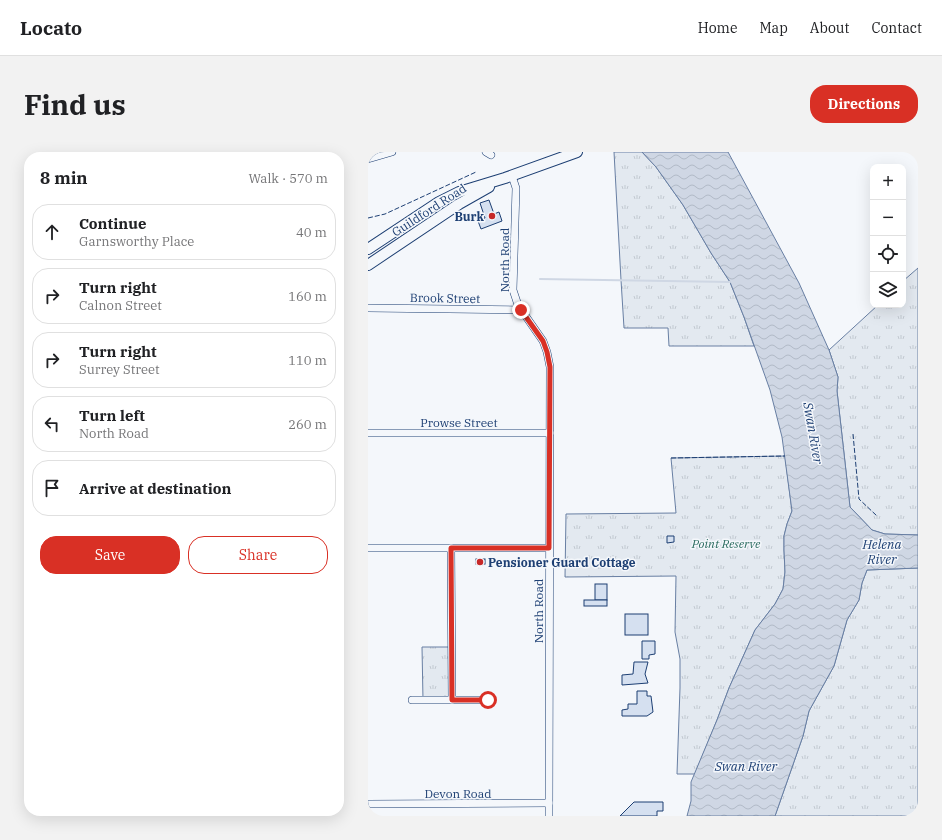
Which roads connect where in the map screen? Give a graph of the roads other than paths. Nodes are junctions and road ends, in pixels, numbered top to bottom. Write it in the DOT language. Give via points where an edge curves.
graph roads {
  1 [pos="392,152"];
  2 [pos="573,154"];
  3 [pos="368,159"];
  4 [pos="509,177"];
  5 [pos="368,249"];
  6 [pos="368,265"];
  7 [pos="368,308"];
  8 [pos="521,310"];
  9 [pos="368,433"];
  10 [pos="550,433"];
  11 [pos="368,548"];
  12 [pos="451,548"];
  13 [pos="549,548"];
  14 [pos="412,700"];
  15 [pos="452,700"];
  16 [pos="488,700"];
  17 [pos="549,803"];
  18 [pos="368,804"];
  19 [pos="549,816"];
  1 -- 3 [label="street"];
  2 -- 4 [label="highway, Guildford Road"];
  4 -- 5 [label="highway, Guildford Road" via="459,192 439,202"];
  4 -- 6 [label="highway, Guildford Road" via="459,204"];
  4 -- 8 [label="street, North Road" via="516,188 513,290"];
  7 -- 8 [label="street, Brook Street"];
  8 -- 10 [label="street, North Road" via="543,341 547,352 550,367"];
  9 -- 10 [label="street, Prowse Street"];
  10 -- 13 [label="street, North Road"];
  11 -- 12 [label="street"];
  12 -- 13 [label="street"];
  12 -- 15 [label="street"];
  13 -- 17 [label="street, North Road"];
  14 -- 15 [label="street"];
  15 -- 16 [label="street"];
  17 -- 18 [label="street, Devon Road"];
  17 -- 19 [label="street, North Road"];
}
